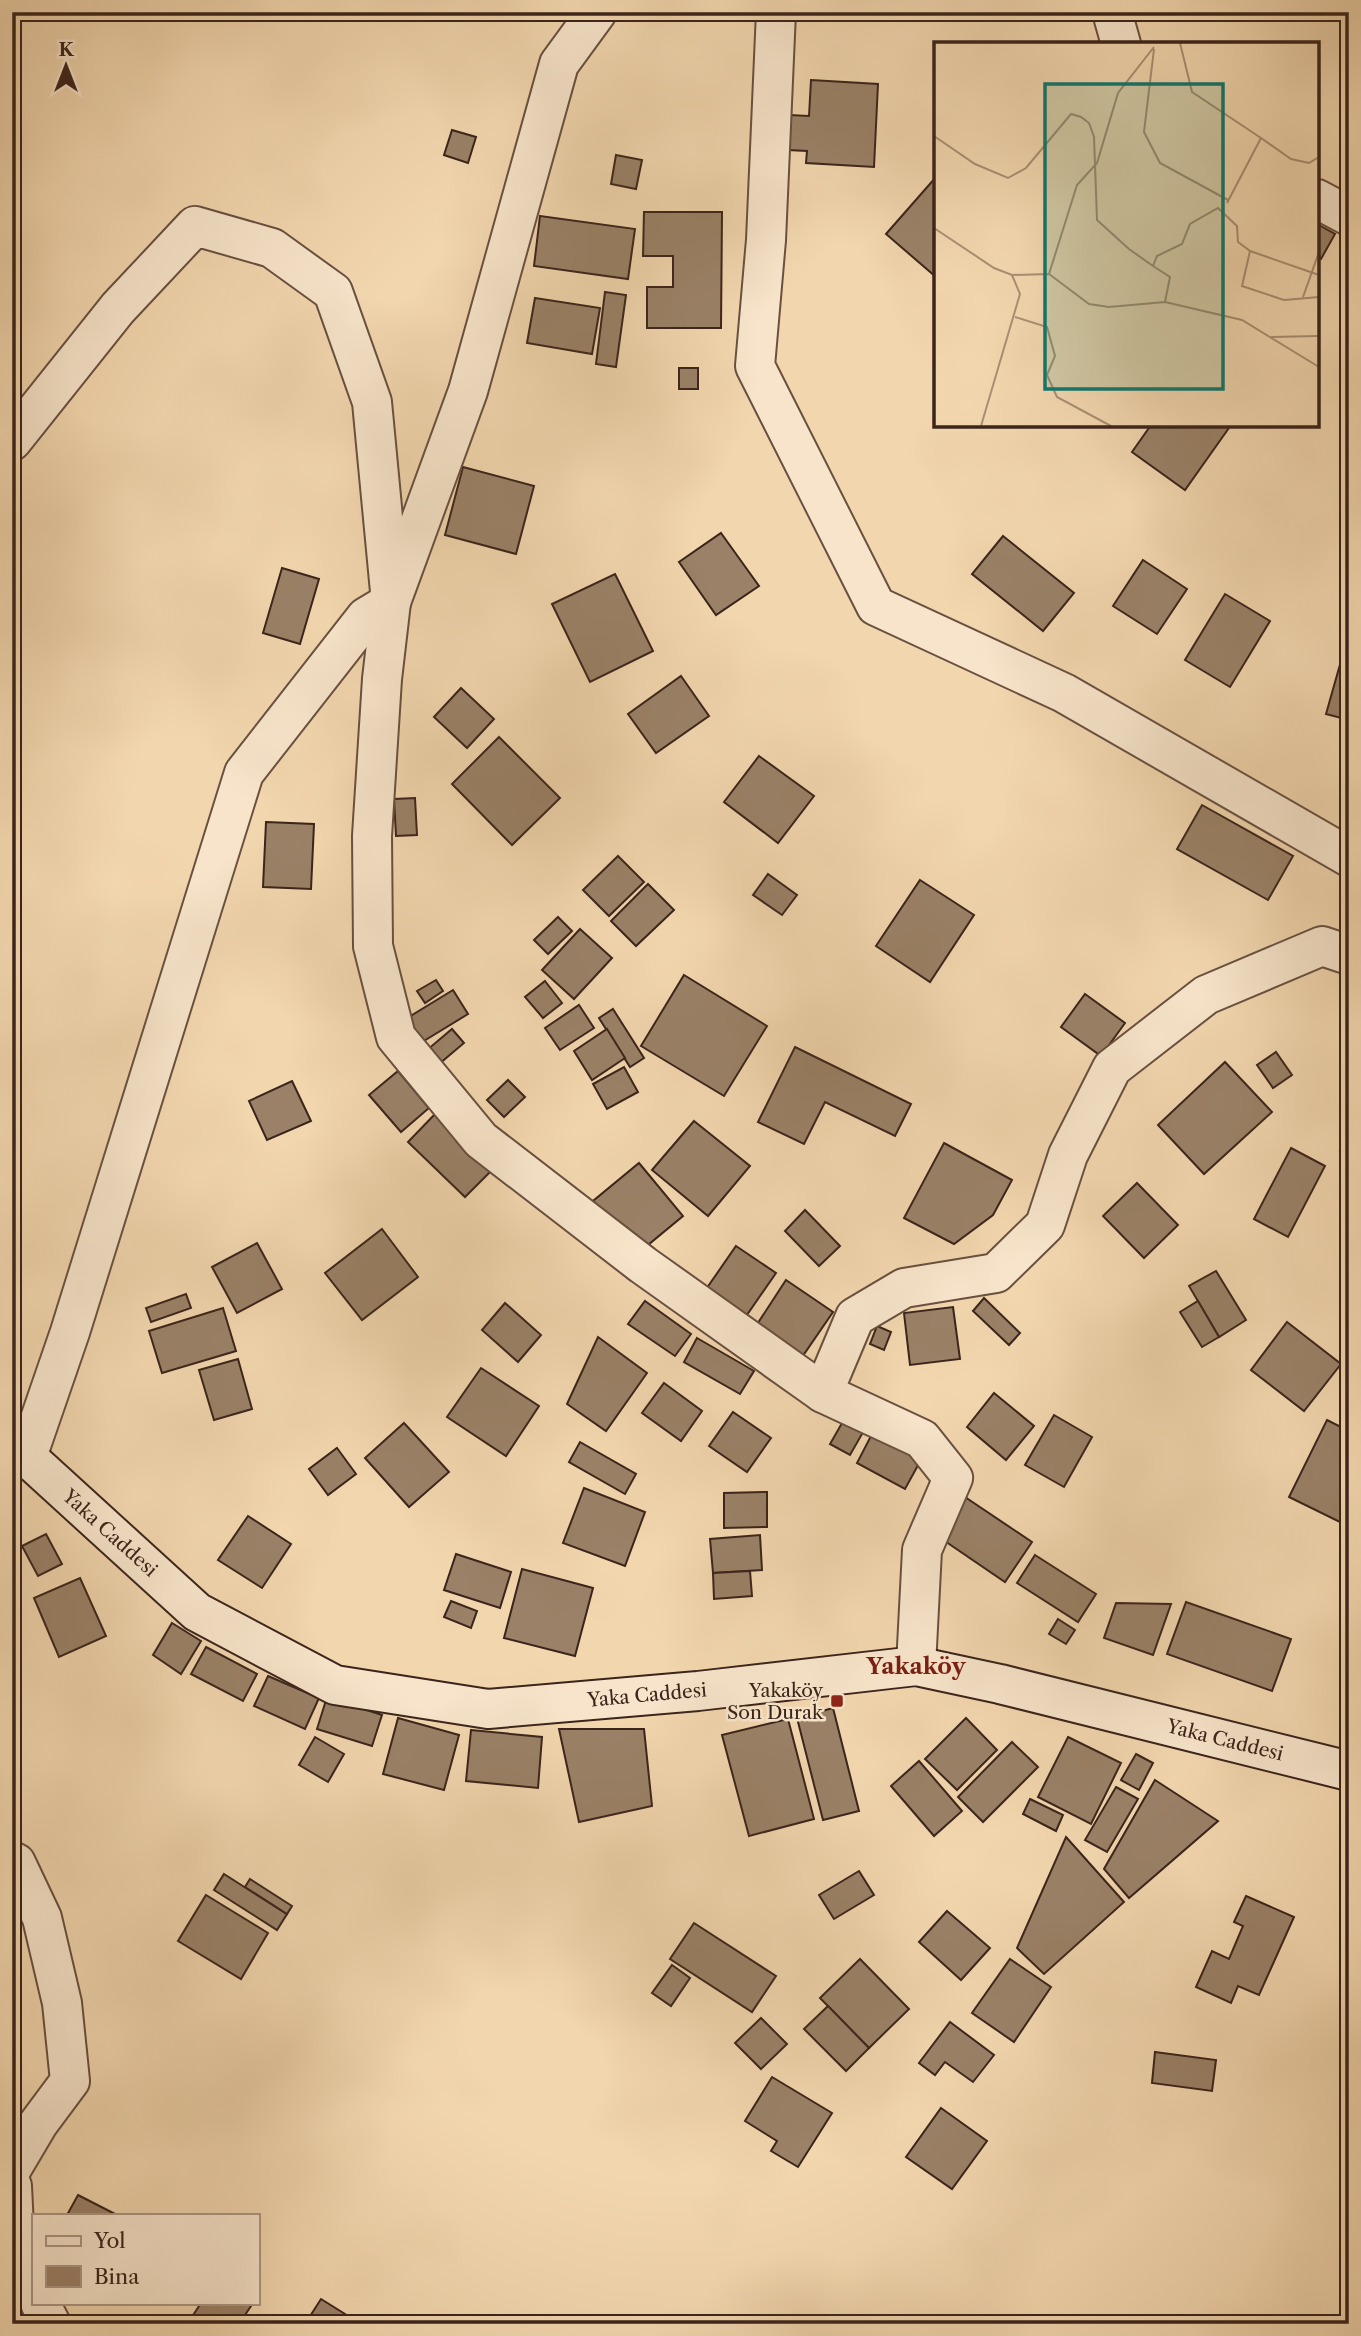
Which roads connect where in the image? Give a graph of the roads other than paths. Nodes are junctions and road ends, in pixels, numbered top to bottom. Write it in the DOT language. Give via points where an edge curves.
graph roads {
  1 [pos="597,12"];
  2 [pos="776,12"];
  3 [pos="1112,12"];
  4 [pos="1120,42"];
  5 [pos="1319,201"];
  6 [pos="1349,216"];
  7 [pos="12,441"];
  8 [pos="391,602"];
  9 [pos="1349,857"];
  10 [pos="1349,955"];
  11 [pos="823,1393"];
  12 [pos="20,1455"];
  13 [pos="916,1666"];
  14 [pos="1349,1771"];
  15 [pos="12,1861"];
  16 [pos="12,2168"];
  17 [pos="12,2186"];
  18 [pos="32,2281"];
  19 [pos="41,2304"];
  20 [pos="51,2324"];
  1 -- 8 [label="street" via="559,64 468,391"];
  2 -- 9 [label="street" via="766,240 755,366 876,606 1064,693"];
  3 -- 4 [label="street"];
  5 -- 6 [label="street"];
  7 -- 8 [label="street" via="118,308 195,226 272,248 333,292 372,402"];
  8 -- 11 [label="street" via="382,679 373,946 396,1037 481,1140 643,1265"];
  8 -- 12 [label="street" via="366,617 244,773 70,1332"];
  10 -- 11 [label="street" via="1322,946 1206,995 1112,1068 1068,1155 1045,1225 996,1273 904,1288 855,1317"];
  11 -- 13 [label="street" via="922,1439 953,1478 922,1550"];
  12 -- 13 [label="street, Yaka Caddesi" via="197,1612 335,1685 488,1709"];
  13 -- 14 [label="street, Yaka Caddesi"];
  15 -- 16 [label="street" via="42,1918 62,2003 70,2081"];
  17 -- 18 [label="street" via="14,2227"];
  19 -- 20 [label="street"];
}
